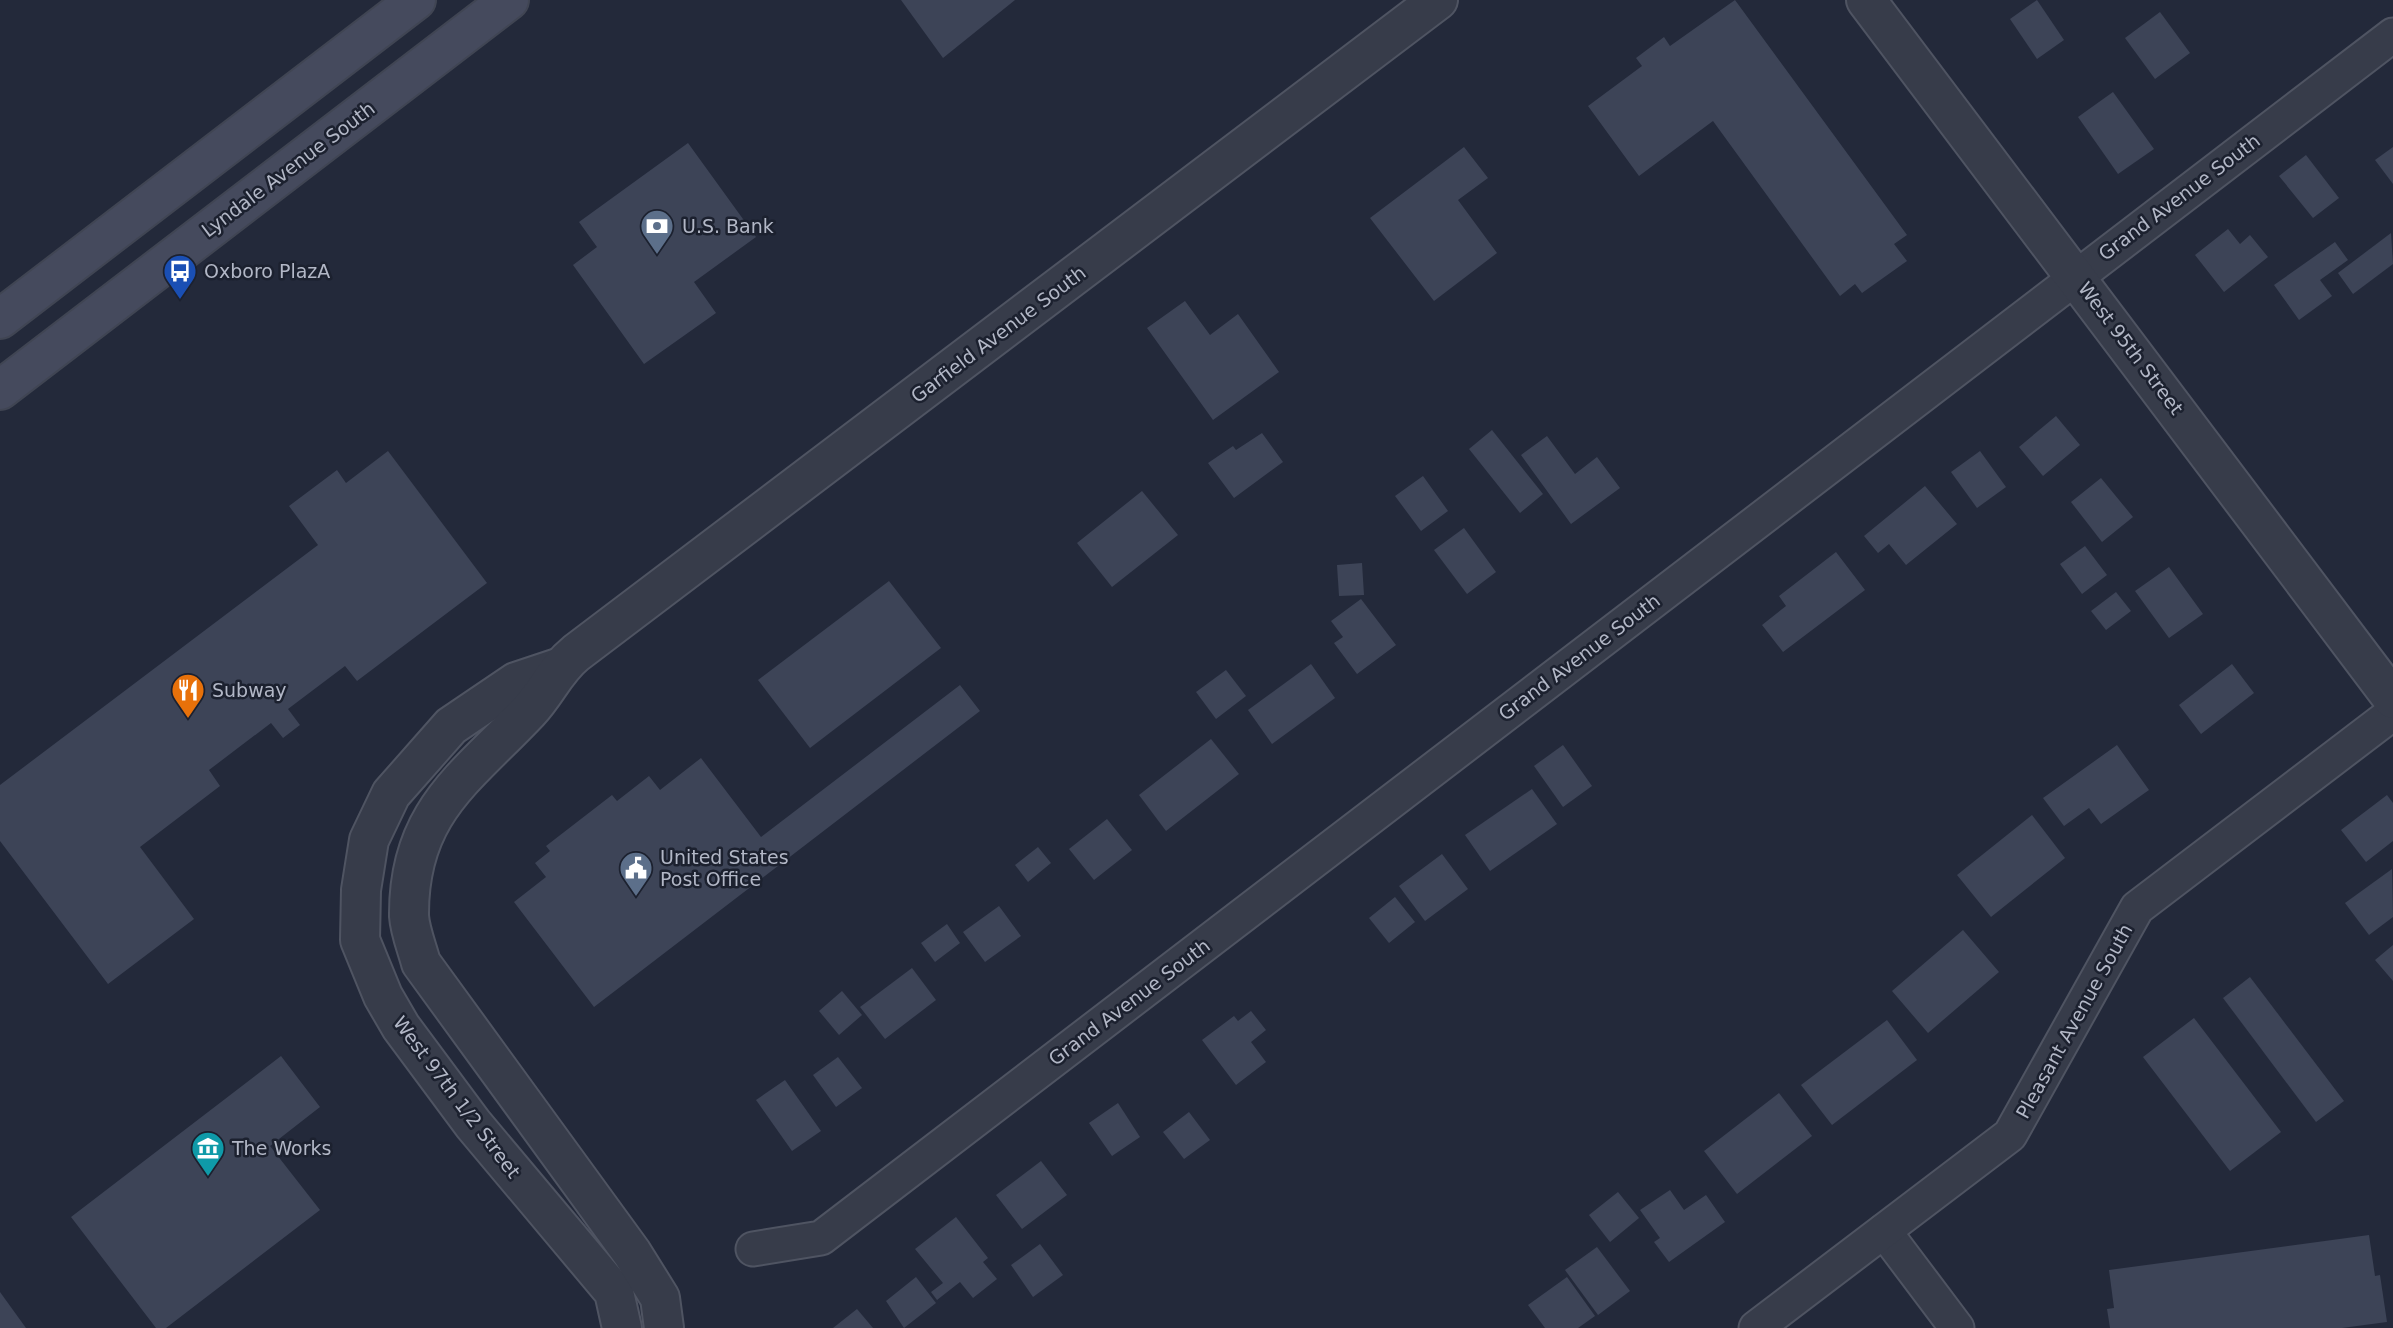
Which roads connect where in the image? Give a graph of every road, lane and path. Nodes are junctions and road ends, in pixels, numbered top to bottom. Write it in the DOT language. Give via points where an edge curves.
graph roads {
  1 [pos="416,0"];
  2 [pos="509,0"];
  3 [pos="1438,0"];
  4 [pos="1866,0"];
  5 [pos="2393,35"];
  6 [pos="290,96"];
  7 [pos="272,181"];
  8 [pos="2076,275"];
  9 [pos="40,287"];
  10 [pos="0,319"];
  11 [pos="73,334"];
  12 [pos="0,335"];
  13 [pos="12,381"];
  14 [pos="558,668"];
  15 [pos="2393,699"];
  16 [pos="2393,713"];
  17 [pos="369,840"];
  18 [pos="516,1092"];
  19 [pos="473,1124"];
  20 [pos="1884,1231"];
  21 [pos="753,1249"];
  22 [pos="632,1253"];
  23 [pos="598,1271"];
  24 [pos="622,1328"];
  25 [pos="664,1328"];
  26 [pos="1756,1328"];
  27 [pos="1957,1328"];
  1 -- 6 [label="main road"];
  2 -- 7 [label="main road, Lyndale Avenue South"];
  3 -- 14 [label="street, Garfield Avenue South"];
  4 -- 8 [label="street, West 95th Street"];
  5 -- 8 [label="street, Grand Avenue South"];
  6 -- 7 [label="main road"];
  6 -- 9 [label="main road"];
  7 -- 11 [label="main road, Lyndale Avenue South"];
  8 -- 15 [label="street, West 95th Street"];
  8 -- 21 [label="street, Grand Avenue South" via="821,1238"];
  9 -- 10 [label="main road"];
  9 -- 11 [label="main road"];
  11 -- 13 [label="main road, Lyndale Avenue South"];
  12 -- 13 [label="main road"];
  14 -- 17 [label="street, Garfield Avenue South" via="516,682 451,726 391,794"];
  14 -- 18 [label="street, Garfield Avenue South" via="531,709 442,800 426,829 414,867 409,918 421,963"];
  16 -- 20 [label="street, Pleasant Avenue South" via="2137,908 2010,1135"];
  17 -- 19 [label="street, West 97th 1/2 Street" via="360,890 360,940 401,1027"];
  18 -- 19 [label="street"];
  18 -- 22 [label="street"];
  19 -- 23 [label="street, West 97th 1/2 Street"];
  20 -- 26 [label="street, Pleasant Avenue South"];
  20 -- 27 [label="street"];
  22 -- 23 [label="street"];
  22 -- 25 [label="street" via="660,1298"];
  23 -- 24 [label="street, West 97th 1/2 Street" via="614,1292"];
}
